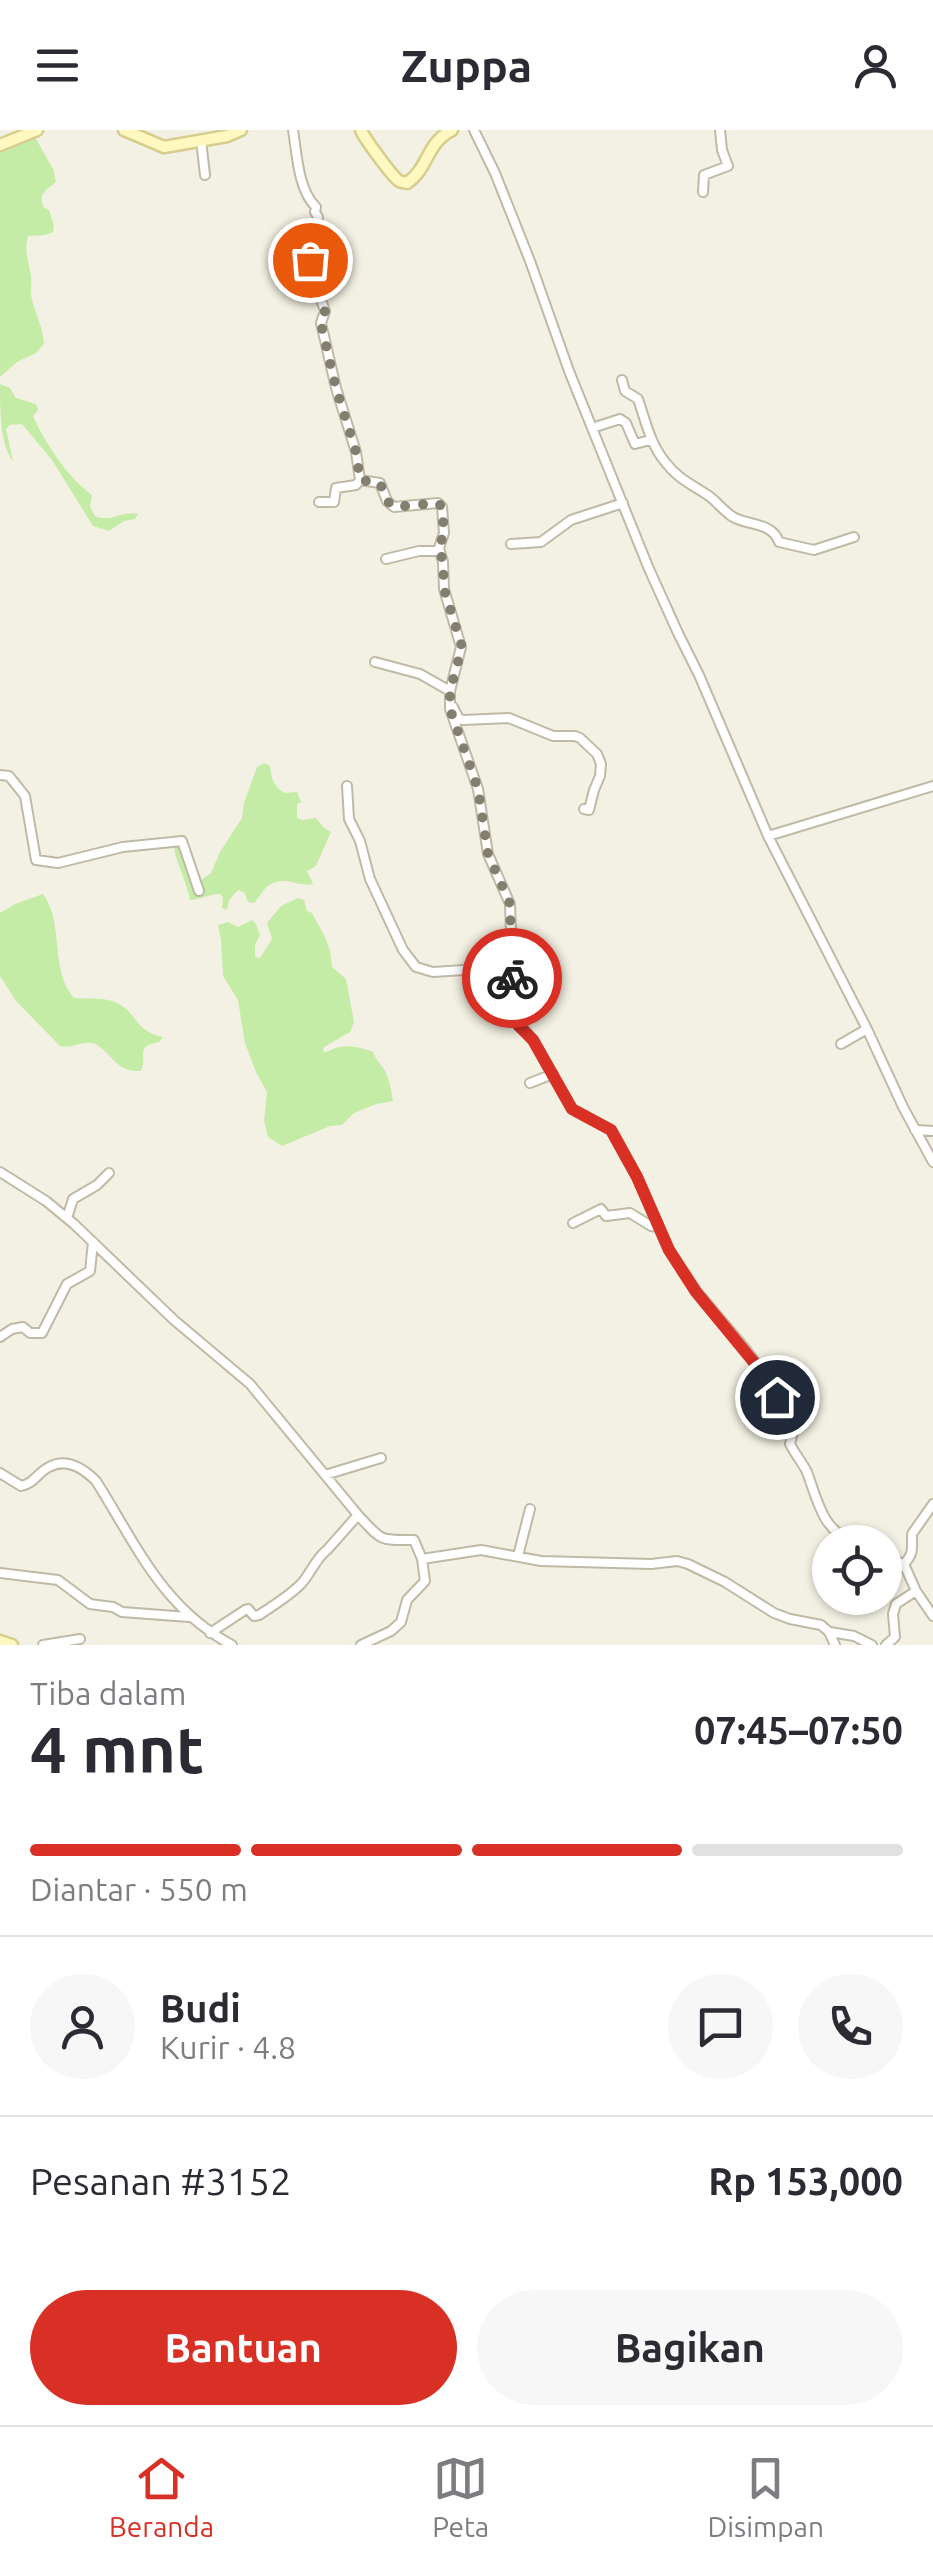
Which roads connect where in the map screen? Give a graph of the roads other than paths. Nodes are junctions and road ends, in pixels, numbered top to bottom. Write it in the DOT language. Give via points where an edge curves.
graph roads {
  1 [pos="38,130"];
  2 [pos="124,130"];
  3 [pos="240,130"];
  4 [pos="293,130"];
  5 [pos="361,130"];
  6 [pos="452,130"];
  7 [pos="474,130"];
  8 [pos="720,130"];
  9 [pos="201,140"];
  10 [pos="0,145"];
  11 [pos="206,175"];
  12 [pos="703,192"];
  13 [pos="622,380"];
  14 [pos="592,428"];
  15 [pos="650,440"];
  16 [pos="360,480"];
  17 [pos="318,502"];
  18 [pos="623,503"];
  19 [pos="854,537"];
  20 [pos="511,544"];
  21 [pos="440,551"];
  22 [pos="386,559"];
  23 [pos="375,662"];
  24 [pos="450,695"];
  25 [pos="0,774"];
  26 [pos="346,786"];
  27 [pos="933,786"];
  28 [pos="584,809"];
  29 [pos="768,836"];
  30 [pos="199,891"];
  31 [pos="511,967"];
  32 [pos="866,1028"];
  33 [pos="840,1044"];
  34 [pos="553,1074"];
  35 [pos="530,1083"];
  36 [pos="915,1130"];
  37 [pos="933,1131"];
  38 [pos="933,1162"];
  39 [pos="0,1172"];
  40 [pos="109,1173"];
  41 [pos="67,1218"];
  42 [pos="573,1223"];
  43 [pos="658,1227"];
  44 [pos="93,1242"];
  45 [pos="0,1337"];
  46 [pos="381,1458"];
  47 [pos="0,1473"];
  48 [pos="325,1475"];
  49 [pos="933,1504"];
  50 [pos="530,1509"];
  51 [pos="358,1516"];
  52 [pos="830,1525"];
  53 [pos="518,1556"];
  54 [pos="422,1560"];
  55 [pos="904,1564"];
  56 [pos="0,1572"];
  57 [pos="916,1591"];
  58 [pos="933,1616"];
  59 [pos="190,1617"];
  60 [pos="829,1632"];
  61 [pos="210,1633"];
  62 [pos="80,1639"];
  63 [pos="0,1641"];
  64 [pos="12,1645"];
  65 [pos="43,1645"];
  66 [pos="232,1645"];
  67 [pos="361,1645"];
  68 [pos="835,1645"];
  69 [pos="872,1645"];
  70 [pos="886,1645"];
  1 -- 10 [label="street"];
  2 -- 9 [label="street" via="159,146"];
  3 -- 9 [label="street"];
  4 -- 16 [label="street" via="318,217 311,252 325,311 321,324"];
  5 -- 6 [label="street" via="401,182 412,181 438,138"];
  7 -- 14 [label="street"];
  8 -- 12 [label="street" via="728,166 704,175"];
  9 -- 11 [label="street"];
  13 -- 15 [label="street" via="625,391 638,398"];
  14 -- 15 [label="street" via="622,419 636,444"];
  14 -- 18 [label="street"];
  15 -- 19 [label="street" via="686,484 731,516 772,532 778,542 814,550"];
  16 -- 17 [label="street" via="336,488 335,502"];
  16 -- 21 [label="street" via="380,483 394,507 441,504"];
  18 -- 20 [label="street" via="572,520 541,542"];
  18 -- 29 [label="street"];
  21 -- 22 [label="street"];
  21 -- 24 [label="street" via="446,604 462,647"];
  23 -- 24 [label="street" via="420,674"];
  24 -- 28 [label="street" via="463,720 508,718 553,736 580,738 601,764 591,807"];
  24 -- 31 [label="street" via="478,789 488,854 510,904"];
  25 -- 30 [label="street" via="25,796 38,861 182,841"];
  26 -- 31 [label="street" via="348,819 370,878 416,967"];
  27 -- 29 [label="street"];
  29 -- 32 [label="street"];
  31 -- 34 [label="street" via="516,1020"];
  32 -- 33 [label="street"];
  32 -- 36 [label="street"];
  34 -- 35 [label="street"];
  34 -- 43 [label="street" via="572,1109 611,1130"];
  36 -- 37 [label="street"];
  36 -- 38 [label="street"];
  39 -- 41 [label="street"];
  40 -- 41 [label="street" via="71,1201"];
  41 -- 44 [label="street"];
  42 -- 43 [label="street" via="601,1210 606,1216 630,1213"];
  43 -- 52 [label="street" via="696,1292 796,1420 790,1444"];
  44 -- 45 [label="street" via="90,1271 67,1284 42,1333 23,1327"];
  44 -- 48 [label="street" via="250,1384"];
  46 -- 48 [label="street"];
  47 -- 59 [label="street" via="21,1486 56,1464 87,1472"];
  48 -- 51 [label="street"];
  49 -- 55 [label="street" via="912,1534 913,1550"];
  50 -- 53 [label="street"];
  51 -- 54 [label="street" via="386,1540 414,1540"];
  51 -- 61 [label="street" via="293,1591 259,1616 245,1610"];
  53 -- 54 [label="street" via="481,1550"];
  53 -- 60 [label="street" via="608,1564 677,1561 774,1613"];
  54 -- 67 [label="street" via="425,1580 407,1600 401,1622"];
  55 -- 57 [label="street"];
  56 -- 59 [label="street" via="58,1580 90,1604 122,1612"];
  57 -- 58 [label="street"];
  57 -- 70 [label="street" via="896,1604 895,1637"];
  59 -- 61 [label="street"];
  60 -- 68 [label="street"];
  60 -- 69 [label="street"];
  61 -- 66 [label="street"];
  62 -- 65 [label="street"];
  63 -- 64 [label="street"];
}
